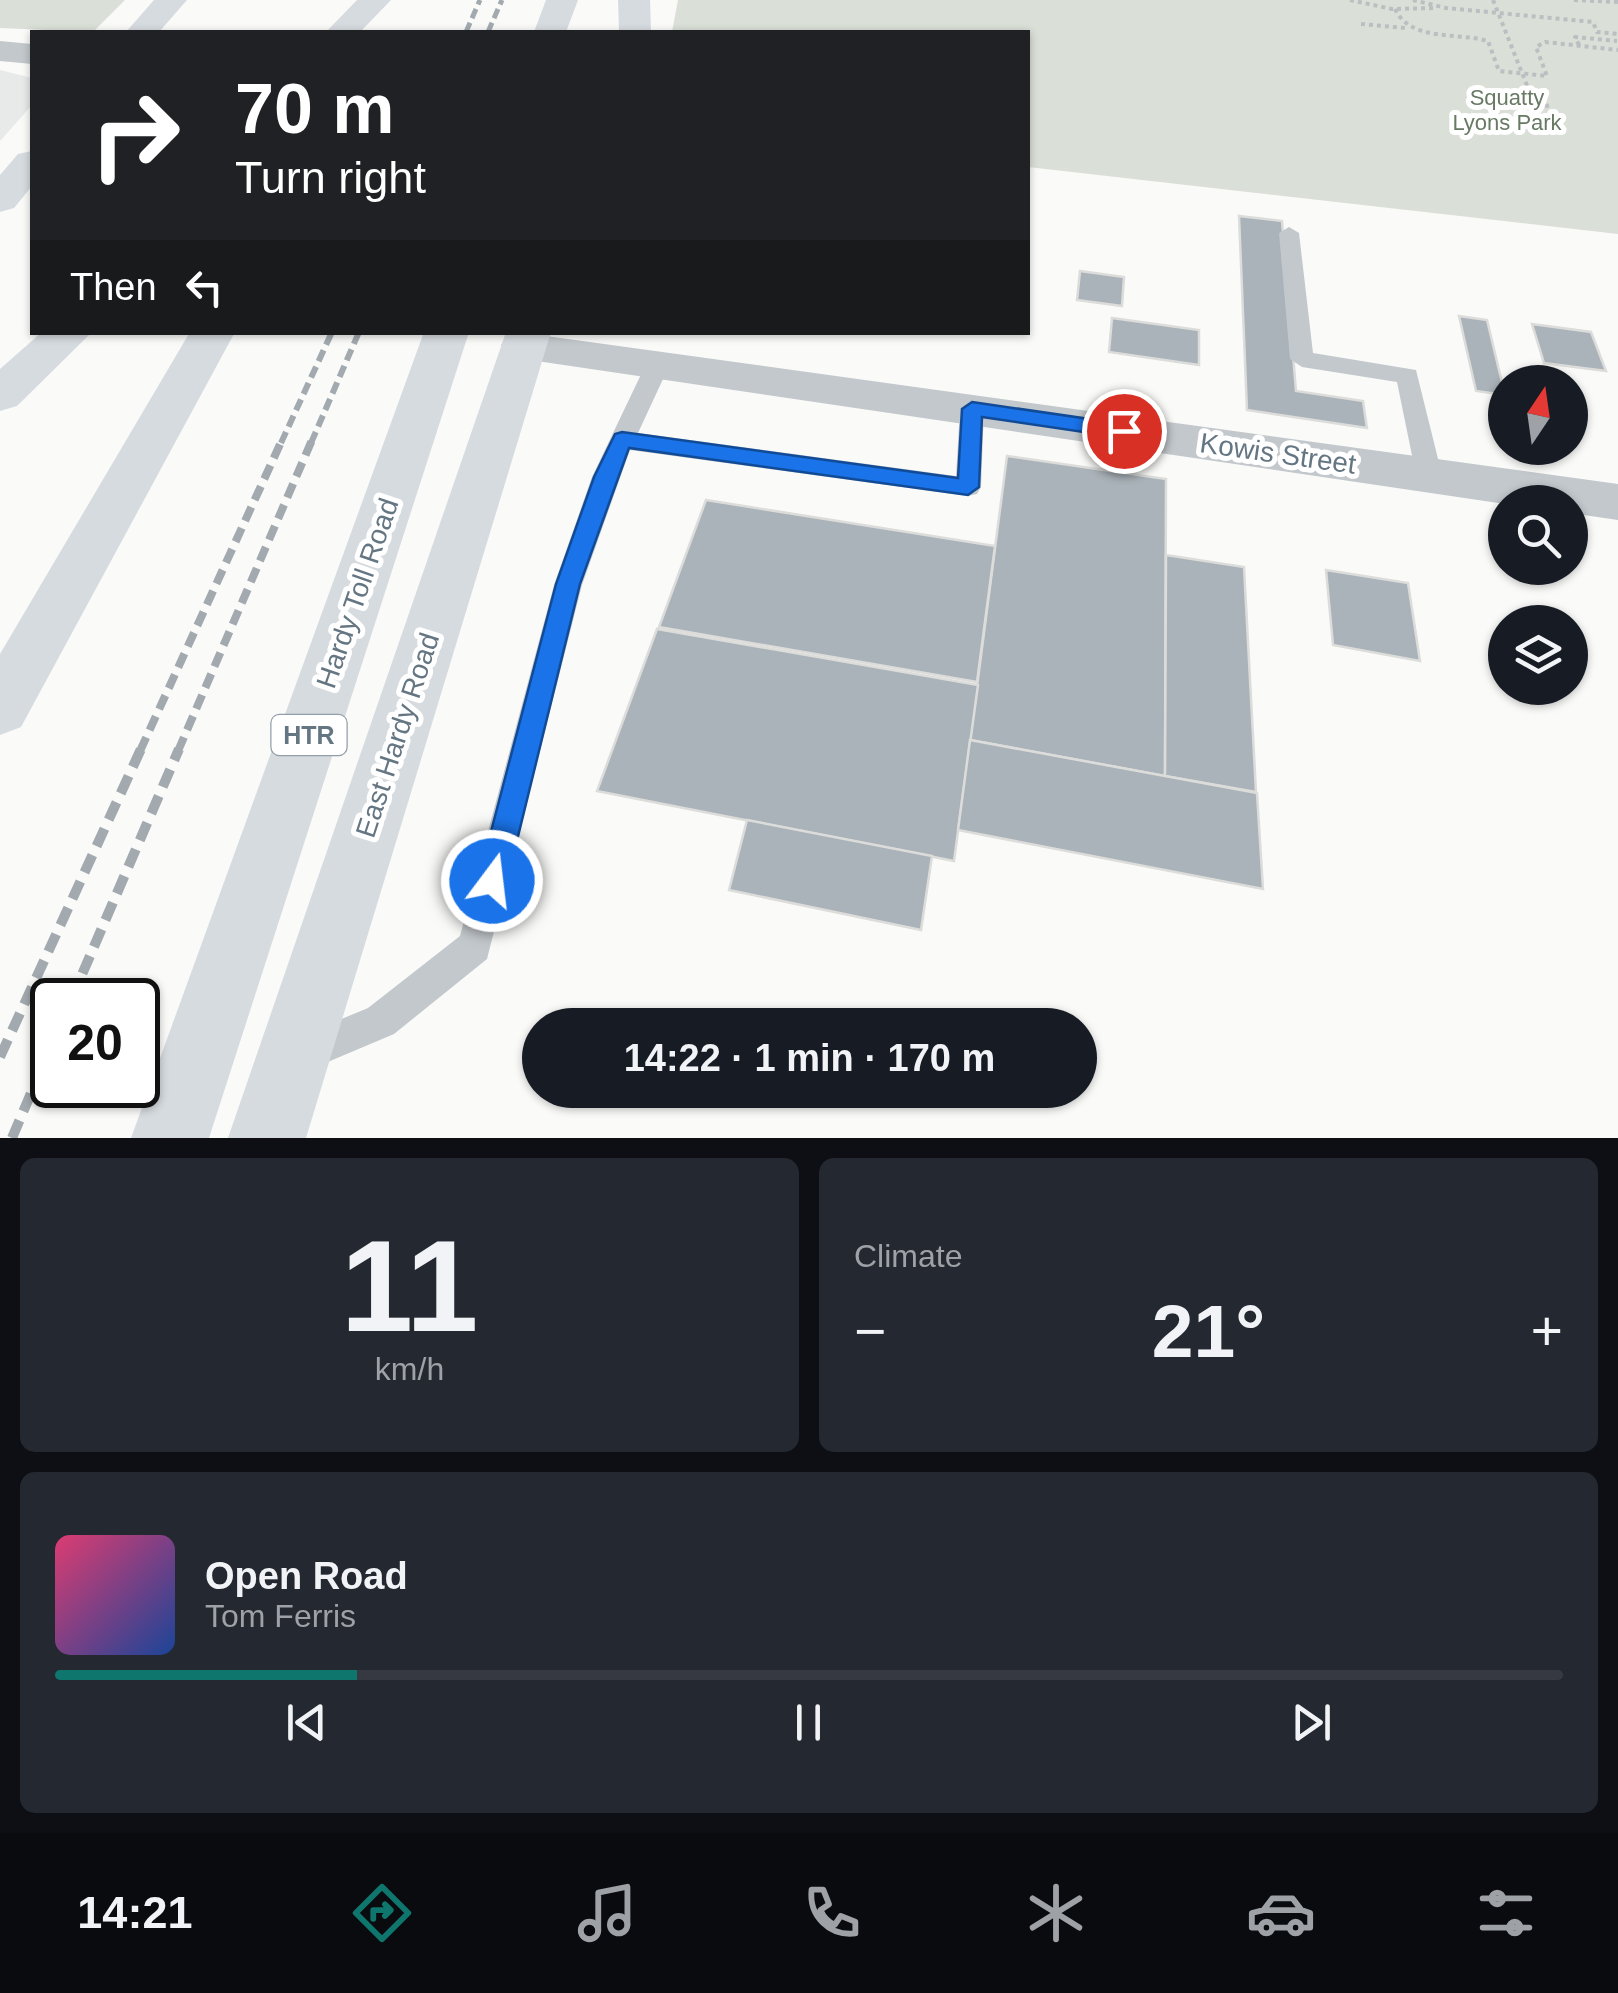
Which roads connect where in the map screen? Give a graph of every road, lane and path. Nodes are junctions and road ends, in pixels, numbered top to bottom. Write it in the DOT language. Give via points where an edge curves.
graph roads {
  1 [pos="170,0"];
  2 [pos="374,0"];
  3 [pos="402,0"];
  4 [pos="562,0"];
  5 [pos="634,0"];
  6 [pos="648,0"];
  7 [pos="1350,0"];
  8 [pos="1413,0"];
  9 [pos="1493,0"];
  10 [pos="1574,0"];
  11 [pos="1618,2"];
  12 [pos="1446,8"];
  13 [pos="1395,9"];
  14 [pos="1498,12"];
  15 [pos="1361,24"];
  16 [pos="1407,28"];
  17 [pos="144,30"];
  18 [pos="344,30"];
  19 [pos="384,30"];
  20 [pos="551,30"];
  21 [pos="637,30"];
  22 [pos="638,30"];
  23 [pos="1617,40"];
  24 [pos="1580,46"];
  25 [pos="0,51"];
  26 [pos="30,54"];
  27 [pos="1522,74"];
  28 [pos="1524,121"];
  29 [pos="30,164"];
  30 [pos="0,200"];
  31 [pos="1289,232"];
  32 [pos="67,335"];
  33 [pos="211,335"];
  34 [pos="446,335"];
  35 [pos="526,339"];
  36 [pos="658,364"];
  37 [pos="0,394"];
  38 [pos="972,409"];
  39 [pos="622,440"];
  40 [pos="1429,475"];
  41 [pos="1618,502"];
  42 [pos="0,710"];
  43 [pos="293,1057"];
  44 [pos="170,1138"];
  45 [pos="267,1138"];
  1 -- 17 [label="main road"];
  2 -- 18 [label="main road"];
  3 -- 19 [label="main road"];
  4 -- 20 [label="main road"];
  5 -- 21 [label="main road"];
  6 -- 22 [label="main road"];
  7 -- 13 [label="path"];
  8 -- 12 [label="path"];
  9 -- 14 [label="path"];
  10 -- 11 [label="path"];
  12 -- 13 [label="path"];
  12 -- 14 [label="path"];
  13 -- 16 [label="path"];
  14 -- 23 [label="path" via="1593,22 1597,32"];
  14 -- 27 [label="path"];
  15 -- 16 [label="path"];
  16 -- 27 [label="path" via="1474,35 1488,41 1498,71"];
  23 -- 24 [label="path"];
  23 -- 24 [label="path" via="1575,37"];
  24 -- 27 [label="path" via="1536,46 1547,76"];
  25 -- 26 [label="street"];
  27 -- 28 [label="path" via="1528,88 1544,98 1554,124"];
  29 -- 30 [label="main road"];
  31 -- 40 [label="lane" via="1302,360 1408,376"];
  32 -- 37 [label="main road"];
  33 -- 42 [label="main road"];
  34 -- 44 [label="main road, Hardy Toll Road / HTR"];
  35 -- 36 [label="street, Kowis Street"];
  35 -- 43 [label="main road, East Hardy Road"];
  36 -- 38 [label="street, Kowis Street"];
  36 -- 39 [label="lane"];
  38 -- 39 [label="lane" via="968,487"];
  38 -- 40 [label="street, Kowis Street"];
  39 -- 43 [label="lane" via="568,584 476,947 381,1021"];
  40 -- 41 [label="street, Kowis Street"];
  43 -- 45 [label="main road, East Hardy Road"];
}
